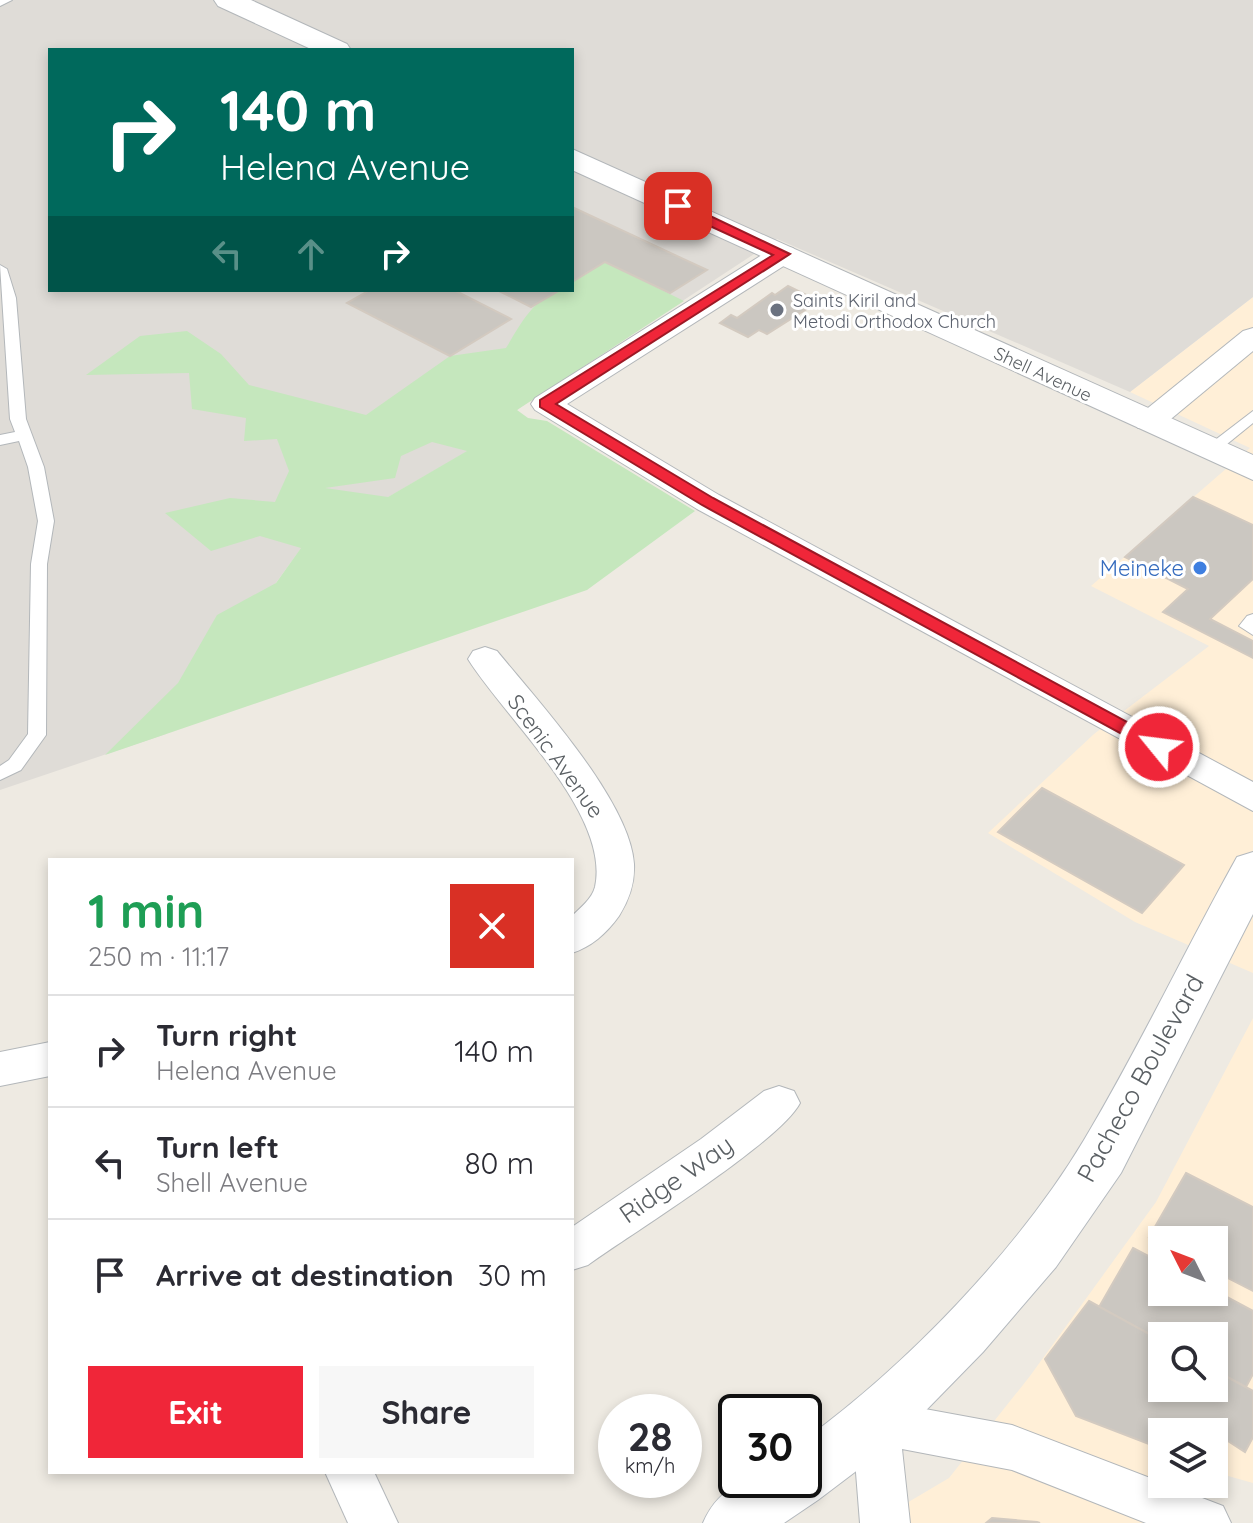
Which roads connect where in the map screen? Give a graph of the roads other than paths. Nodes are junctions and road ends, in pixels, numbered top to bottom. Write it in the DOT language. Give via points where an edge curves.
graph roads {
  1 [pos="6,0"];
  2 [pos="228,0"];
  3 [pos="0,3"];
  4 [pos="333,48"];
  5 [pos="574,159"];
  6 [pos="783,254"];
  7 [pos="0,269"];
  8 [pos="1253,337"];
  9 [pos="1253,416"];
  10 [pos="1149,422"];
  11 [pos="24,435"];
  12 [pos="1,443"];
  13 [pos="1211,450"];
  14 [pos="1253,469"];
  15 [pos="1253,620"];
  16 [pos="1253,629"];
  17 [pos="485,659"];
  18 [pos="0,774"];
  19 [pos="1253,798"];
  20 [pos="1253,869"];
  21 [pos="1239,925"];
  22 [pos="574,936"];
  23 [pos="48,1059"];
  24 [pos="0,1069"];
  25 [pos="779,1103"];
  26 [pos="574,1250"];
  27 [pos="876,1422"];
  28 [pos="822,1462"];
  29 [pos="350,1474"];
  30 [pos="770,1498"];
  31 [pos="373,1523"];
  32 [pos="733,1523"];
  33 [pos="885,1523"];
  34 [pos="1206,1523"];
  1 -- 3 [label="lane"];
  2 -- 4 [label="street"];
  5 -- 6 [label="street, Shell Avenue"];
  6 -- 10 [label="street, Shell Avenue"];
  6 -- 19 [label="street" via="546,404 708,502"];
  7 -- 11 [label="lane" via="9,298 18,419"];
  8 -- 10 [label="street"];
  9 -- 13 [label="lane"];
  10 -- 13 [label="street, Shell Avenue"];
  11 -- 12 [label="lane"];
  11 -- 18 [label="lane" via="46,521 37,625 39,711 37,735 29,749"];
  13 -- 14 [label="street, Shell Avenue"];
  15 -- 16 [label="lane" via="1247,626"];
  17 -- 22 [label="street, Scenic Avenue" via="602,817 615,852 614,886 598,917"];
  20 -- 21 [label="street, Pacheco Boulevard"];
  21 -- 27 [label="street, Pacheco Boulevard" via="1094,1169 1037,1250"];
  23 -- 24 [label="street"];
  25 -- 26 [label="street, Ridge Way"];
  27 -- 28 [label="street, Pacheco Boulevard"];
  27 -- 33 [label="street"];
  27 -- 34 [label="street" via="1012,1448"];
  29 -- 31 [label="street"];
  30 -- 32 [label="street"];
}
